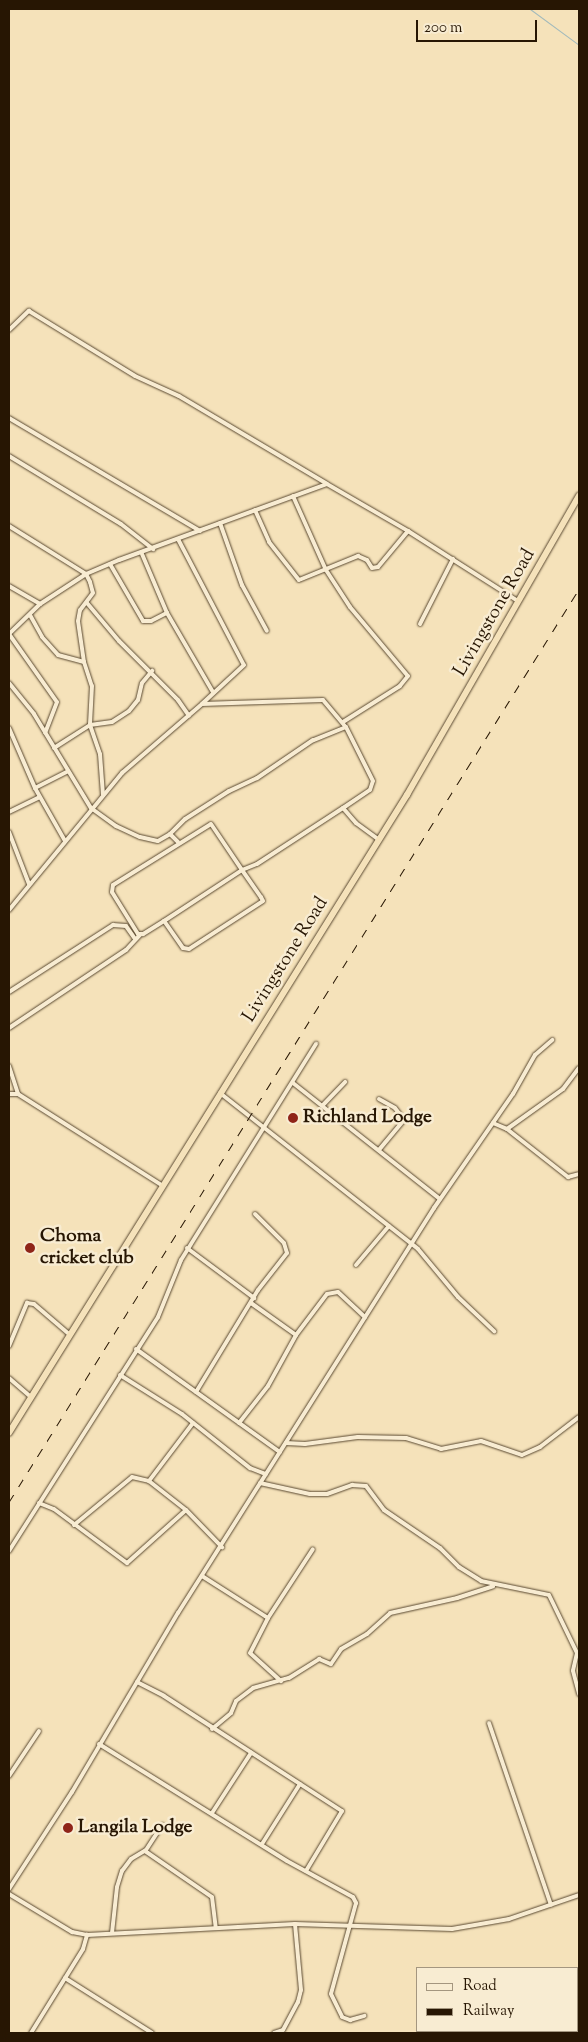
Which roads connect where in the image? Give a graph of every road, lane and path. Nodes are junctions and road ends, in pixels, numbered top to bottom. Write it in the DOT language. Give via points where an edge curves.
graph roads {
  1 [pos="9,330"];
  2 [pos="9,418"];
  3 [pos="9,456"];
  4 [pos="326,484"];
  5 [pos="293,496"];
  6 [pos="579,496"];
  7 [pos="255,510"];
  8 [pos="220,523"];
  9 [pos="9,526"];
  10 [pos="408,530"];
  11 [pos="200,531"];
  12 [pos="178,540"];
  13 [pos="153,549"];
  14 [pos="142,554"];
  15 [pos="453,559"];
  16 [pos="110,564"];
  17 [pos="326,570"];
  18 [pos="86,574"];
  19 [pos="9,586"];
  20 [pos="518,601"];
  21 [pos="87,603"];
  22 [pos="40,604"];
  23 [pos="167,613"];
  24 [pos="30,615"];
  25 [pos="420,624"];
  26 [pos="267,631"];
  27 [pos="9,634"];
  28 [pos="84,662"];
  29 [pos="152,671"];
  30 [pos="9,683"];
  31 [pos="213,692"];
  32 [pos="202,704"];
  33 [pos="189,716"];
  34 [pos="343,722"];
  35 [pos="90,725"];
  36 [pos="346,727"];
  37 [pos="9,728"];
  38 [pos="45,733"];
  39 [pos="14,739"];
  40 [pos="9,742"];
  41 [pos="54,748"];
  42 [pos="68,771"];
  43 [pos="35,788"];
  44 [pos="103,795"];
  45 [pos="40,797"];
  46 [pos="91,808"];
  47 [pos="343,808"];
  48 [pos="9,812"];
  49 [pos="9,832"];
  50 [pos="170,834"];
  51 [pos="379,840"];
  52 [pos="65,841"];
  53 [pos="178,842"];
  54 [pos="242,870"];
  55 [pos="29,884"];
  56 [pos="9,910"];
  57 [pos="164,921"];
  58 [pos="140,935"];
  59 [pos="135,939"];
  60 [pos="9,992"];
  61 [pos="9,1028"];
  62 [pos="552,1040"];
  63 [pos="316,1044"];
  64 [pos="9,1066"];
  65 [pos="579,1068"];
  66 [pos="345,1082"];
  67 [pos="294,1084"];
  68 [pos="220,1093"];
  69 [pos="9,1094"];
  70 [pos="18,1094"];
  71 [pos="379,1099"];
  72 [pos="323,1106"];
  73 [pos="493,1124"];
  74 [pos="264,1128"];
  75 [pos="507,1129"];
  76 [pos="380,1149"];
  77 [pos="579,1174"];
  78 [pos="163,1186"];
  79 [pos="440,1199"];
  80 [pos="255,1214"];
  81 [pos="389,1226"];
  82 [pos="412,1244"];
  83 [pos="187,1248"];
  84 [pos="356,1265"];
  85 [pos="254,1298"];
  86 [pos="251,1303"];
  87 [pos="365,1317"];
  88 [pos="494,1331"];
  89 [pos="70,1334"];
  90 [pos="296,1335"];
  91 [pos="9,1346"];
  92 [pos="136,1349"];
  93 [pos="120,1375"];
  94 [pos="9,1378"];
  95 [pos="196,1392"];
  96 [pos="31,1397"];
  97 [pos="579,1417"];
  98 [pos="193,1423"];
  99 [pos="239,1423"];
  100 [pos="9,1433"];
  101 [pos="286,1443"];
  102 [pos="280,1452"];
  103 [pos="266,1474"];
  104 [pos="149,1481"];
  105 [pos="260,1483"];
  106 [pos="39,1503"];
  107 [pos="186,1510"];
  108 [pos="74,1525"];
  109 [pos="222,1547"];
  110 [pos="312,1549"];
  111 [pos="9,1551"];
  112 [pos="202,1576"];
  113 [pos="493,1586"];
  114 [pos="268,1618"];
  115 [pos="281,1681"];
  116 [pos="137,1682"];
  117 [pos="579,1694"];
  118 [pos="489,1722"];
  119 [pos="212,1729"];
  120 [pos="39,1732"];
  121 [pos="99,1744"];
  122 [pos="251,1753"];
  123 [pos="9,1776"];
  124 [pos="300,1784"];
  125 [pos="212,1813"];
  126 [pos="162,1825"];
  127 [pos="262,1844"];
  128 [pos="145,1852"];
  129 [pos="306,1871"];
  130 [pos="9,1889"];
  131 [pos="9,1894"];
  132 [pos="579,1895"];
  133 [pos="551,1905"];
  134 [pos="295,1924"];
  135 [pos="349,1925"];
  136 [pos="216,1928"];
  137 [pos="112,1933"];
  138 [pos="87,1935"];
  139 [pos="65,1978"];
  140 [pos="364,2016"];
  141 [pos="31,2033"];
  142 [pos="152,2033"];
  143 [pos="274,2033"];
  1 -- 4 [label="street" via="29,312"];
  2 -- 11 [label="street"];
  3 -- 13 [label="street" via="121,524"];
  4 -- 5 [label="street"];
  4 -- 10 [label="street"];
  5 -- 7 [label="street"];
  5 -- 17 [label="street"];
  6 -- 20 [label="highway, Livingstone Road"];
  7 -- 8 [label="street"];
  7 -- 17 [label="street" via="270,542 297,580"];
  8 -- 11 [label="street"];
  8 -- 26 [label="street" via="242,585"];
  9 -- 18 [label="street"];
  10 -- 15 [label="street"];
  10 -- 17 [label="street" via="378,568 372,568 367,560 358,556"];
  11 -- 12 [label="street"];
  12 -- 13 [label="street"];
  12 -- 31 [label="street" via="244,665"];
  13 -- 14 [label="street"];
  14 -- 16 [label="street"];
  14 -- 23 [label="street"];
  15 -- 20 [label="street"];
  15 -- 25 [label="street"];
  16 -- 18 [label="street"];
  16 -- 23 [label="street" via="143,621 151,621"];
  17 -- 34 [label="street" via="350,607 408,676 400,686"];
  18 -- 21 [label="street" via="94,591"];
  18 -- 22 [label="street"];
  19 -- 22 [label="street"];
  20 -- 51 [label="highway, Livingstone Road"];
  21 -- 28 [label="street" via="80,610 78,621"];
  21 -- 29 [label="street" via="119,641"];
  22 -- 24 [label="street"];
  23 -- 31 [label="street"];
  24 -- 27 [label="street"];
  24 -- 28 [label="street" via="42,638 58,655"];
  27 -- 38 [label="street" via="57,702"];
  28 -- 35 [label="street" via="92,686"];
  29 -- 33 [label="street"];
  29 -- 35 [label="street" via="142,683 138,700 130,711 112,722"];
  30 -- 38 [label="street"];
  31 -- 32 [label="street"];
  32 -- 33 [label="street"];
  32 -- 34 [label="street" via="323,700"];
  33 -- 44 [label="street" via="134,761"];
  34 -- 36 [label="street"];
  35 -- 41 [label="street"];
  35 -- 44 [label="street" via="100,754"];
  36 -- 47 [label="street" via="373,785"];
  36 -- 50 [label="street" via="313,740 257,778 229,791 185,819"];
  37 -- 39 [label="street"];
  38 -- 41 [label="street"];
  39 -- 40 [label="street"];
  39 -- 43 [label="street"];
  41 -- 42 [label="street"];
  42 -- 43 [label="street"];
  42 -- 46 [label="street"];
  43 -- 45 [label="street"];
  44 -- 46 [label="street"];
  45 -- 48 [label="street"];
  45 -- 52 [label="street"];
  46 -- 50 [label="street" via="116,826 150,841 158,841"];
  46 -- 52 [label="street"];
  47 -- 51 [label="street" via="356,823"];
  47 -- 54 [label="street" via="257,864"];
  49 -- 55 [label="street"];
  50 -- 53 [label="street"];
  51 -- 68 [label="highway, Livingstone Road"];
  52 -- 55 [label="street"];
  53 -- 54 [label="street" via="211,824"];
  53 -- 58 [label="street" via="112,887 112,892"];
  54 -- 57 [label="street"];
  54 -- 57 [label="street" via="262,899 260,906 189,950 183,948"];
  55 -- 56 [label="street"];
  57 -- 58 [label="street"];
  58 -- 59 [label="street"];
  59 -- 60 [label="street" via="126,926 113,925"];
  59 -- 61 [label="street" via="126,950"];
  62 -- 73 [label="street" via="535,1055"];
  63 -- 67 [label="street"];
  64 -- 70 [label="street"];
  65 -- 75 [label="street" via="563,1089"];
  66 -- 72 [label="street"];
  67 -- 72 [label="street"];
  67 -- 74 [label="street"];
  68 -- 74 [label="street"];
  68 -- 78 [label="highway, Livingstone Road"];
  69 -- 70 [label="street"];
  70 -- 78 [label="street"];
  71 -- 76 [label="street" via="395,1108 404,1120"];
  72 -- 76 [label="street"];
  73 -- 75 [label="street"];
  73 -- 79 [label="street"];
  74 -- 81 [label="street"];
  74 -- 83 [label="street"];
  75 -- 77 [label="street" via="568,1177"];
  76 -- 79 [label="street"];
  78 -- 89 [label="highway, Livingstone Road"];
  79 -- 82 [label="street"];
  80 -- 85 [label="street" via="287,1250"];
  81 -- 82 [label="street"];
  81 -- 84 [label="street"];
  82 -- 87 [label="street"];
  82 -- 88 [label="street" via="483,1324"];
  83 -- 85 [label="street"];
  83 -- 92 [label="street" via="158,1317"];
  85 -- 86 [label="street"];
  86 -- 90 [label="street"];
  86 -- 95 [label="street"];
  87 -- 90 [label="street" via="341,1294 332,1291"];
  87 -- 101 [label="street"];
  89 -- 91 [label="street" via="34,1304 27,1303"];
  89 -- 96 [label="highway, Livingstone Road"];
  90 -- 99 [label="street" via="268,1386"];
  92 -- 93 [label="street"];
  92 -- 95 [label="street"];
  93 -- 98 [label="street"];
  93 -- 106 [label="street"];
  94 -- 96 [label="street"];
  95 -- 99 [label="street"];
  96 -- 100 [label="highway, Livingstone Road"];
  97 -- 101 [label="street" via="540,1447 522,1455 480,1441 441,1449 406,1438"];
  98 -- 103 [label="street" via="250,1468"];
  98 -- 104 [label="street"];
  99 -- 102 [label="street"];
  101 -- 102 [label="street"];
  102 -- 103 [label="street"];
  103 -- 105 [label="street"];
  104 -- 107 [label="street"];
  104 -- 108 [label="street" via="132,1477"];
  105 -- 109 [label="street"];
  105 -- 113 [label="street" via="310,1494 328,1494 352,1485 366,1486 384,1510 440,1548 459,1567"];
  106 -- 108 [label="street" via="54,1509"];
  106 -- 111 [label="street"];
  107 -- 108 [label="street" via="130,1562 125,1562"];
  107 -- 109 [label="street"];
  109 -- 112 [label="street"];
  110 -- 114 [label="street"];
  112 -- 114 [label="street"];
  112 -- 116 [label="street"];
  113 -- 115 [label="street" via="390,1613 368,1634 341,1648 330,1664 319,1659"];
  113 -- 117 [label="street" via="539,1592 554,1602 564,1631 577,1653 574,1671"];
  114 -- 115 [label="street" via="250,1654"];
  115 -- 119 [label="street" via="253,1688 236,1701 231,1713"];
  116 -- 119 [label="street"];
  116 -- 121 [label="street"];
  118 -- 133 [label="street"];
  119 -- 122 [label="street"];
  120 -- 123 [label="street"];
  121 -- 125 [label="street"];
  121 -- 130 [label="street"];
  122 -- 124 [label="street"];
  122 -- 125 [label="street"];
  124 -- 127 [label="street"];
  124 -- 129 [label="street" via="343,1812"];
  125 -- 127 [label="street"];
  126 -- 128 [label="street"];
  127 -- 129 [label="street"];
  128 -- 136 [label="street" via="212,1897"];
  128 -- 137 [label="street" via="131,1859 122,1871"];
  129 -- 135 [label="street" via="354,1898 356,1903"];
  131 -- 138 [label="street" via="72,1932"];
  132 -- 133 [label="street"];
  133 -- 135 [label="street" via="492,1923 452,1929"];
  134 -- 135 [label="street"];
  134 -- 136 [label="street"];
  134 -- 143 [label="street" via="301,1990 283,2030"];
  135 -- 140 [label="street" via="331,1996 345,2019"];
  136 -- 137 [label="street"];
  137 -- 138 [label="street"];
  138 -- 139 [label="street"];
  139 -- 141 [label="street"];
  139 -- 142 [label="street"];
}
